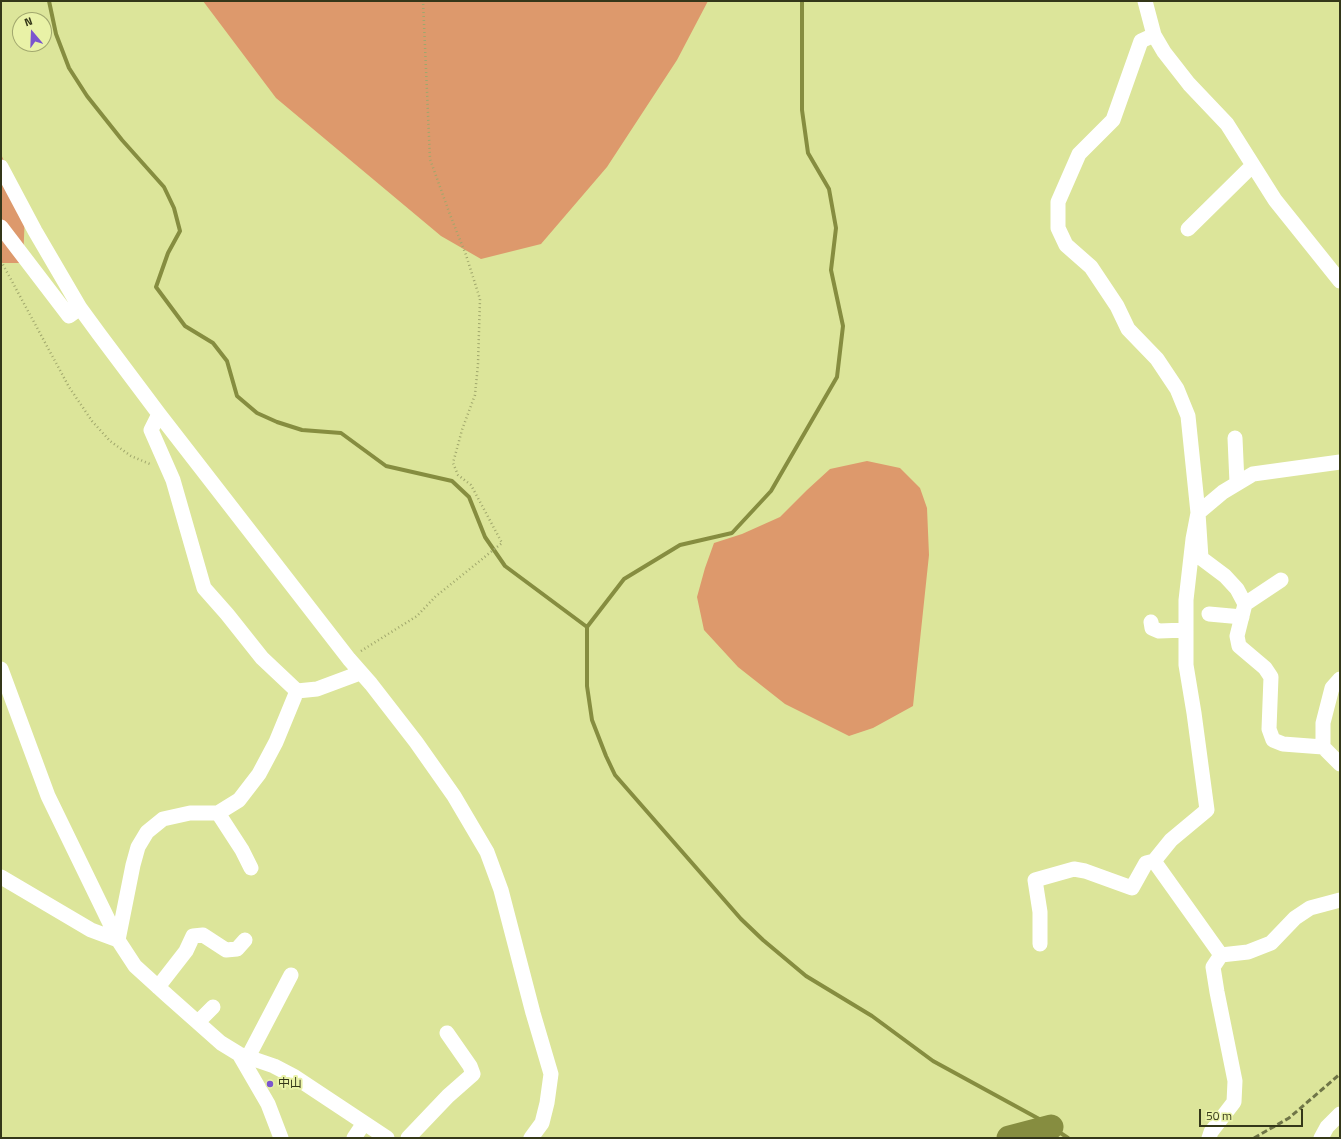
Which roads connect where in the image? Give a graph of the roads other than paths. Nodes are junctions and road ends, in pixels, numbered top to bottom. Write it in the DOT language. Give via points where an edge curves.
graph roads {
  1 [pos="1145,1"];
  2 [pos="1154,35"];
  3 [pos="1253,165"];
  4 [pos="1,167"];
  5 [pos="1,227"];
  6 [pos="1188,229"];
  7 [pos="1340,281"];
  8 [pos="80,308"];
  9 [pos="159,414"];
  10 [pos="1236,438"];
  11 [pos="1340,462"];
  12 [pos="1237,483"];
  13 [pos="1198,513"];
  14 [pos="1281,580"];
  15 [pos="1243,611"];
  16 [pos="1209,614"];
  17 [pos="1151,622"];
  18 [pos="1186,630"];
  19 [pos="1,669"];
  20 [pos="360,673"];
  21 [pos="1340,679"];
  22 [pos="297,692"];
  23 [pos="1323,747"];
  24 [pos="1340,764"];
  25 [pos="218,812"];
  26 [pos="1154,861"];
  27 [pos="251,868"];
  28 [pos="1,877"];
  29 [pos="1340,900"];
  30 [pos="118,940"];
  31 [pos="246,940"];
  32 [pos="1040,944"];
  33 [pos="1221,955"];
  34 [pos="291,974"];
  35 [pos="158,987"];
  36 [pos="213,1007"];
  37 [pos="198,1022"];
  38 [pos="447,1032"];
  39 [pos="244,1056"];
  40 [pos="1340,1114"];
  41 [pos="364,1123"];
  42 [pos="281,1138"];
  43 [pos="354,1138"];
  44 [pos="387,1138"];
  45 [pos="408,1138"];
  46 [pos="531,1138"];
  47 [pos="1209,1138"];
  48 [pos="1321,1138"];
  1 -- 2 [label="street"];
  2 -- 3 [label="street" via="1185,79 1227,124"];
  2 -- 13 [label="street" via="1141,41 1113,120 1079,154 1058,202 1058,228 1066,245 1091,267 1117,306 1128,329 1157,359 1177,389 1188,416"];
  3 -- 6 [label="street"];
  3 -- 7 [label="street" via="1275,200"];
  4 -- 8 [label="street"];
  5 -- 8 [label="street" via="69,316"];
  8 -- 9 [label="street"];
  9 -- 20 [label="street"];
  9 -- 22 [label="street" via="151,430 173,480 204,588 262,658"];
  10 -- 12 [label="street"];
  11 -- 12 [label="street" via="1253,474"];
  12 -- 13 [label="street"];
  13 -- 15 [label="street" via="1201,558 1225,576 1237,589"];
  13 -- 18 [label="street" via="1186,600"];
  14 -- 15 [label="street"];
  15 -- 16 [label="street"];
  15 -- 23 [label="street" via="1237,636 1239,646 1271,677 1269,729 1273,740 1283,744"];
  17 -- 18 [label="street" via="1152,628 1159,631"];
  18 -- 26 [label="street" via="1186,665 1207,810 1172,840"];
  19 -- 30 [label="street" via="48,796"];
  20 -- 22 [label="street" via="316,689"];
  20 -- 46 [label="street" via="416,742 454,796 487,852 501,890 551,1074 542,1123"];
  21 -- 23 [label="street" via="1332,688 1323,723"];
  22 -- 25 [label="street" via="259,774 239,800"];
  23 -- 24 [label="street"];
  25 -- 27 [label="street"];
  25 -- 30 [label="street" via="190,813 163,819 147,832 138,847 133,865"];
  26 -- 32 [label="street" via="1146,863 1132,888 1074,869 1035,880 1040,912"];
  26 -- 33 [label="street"];
  28 -- 30 [label="street" via="91,930"];
  29 -- 33 [label="street" via="1310,908 1295,918 1271,943 1248,952"];
  30 -- 35 [label="street" via="135,966"];
  31 -- 35 [label="street" via="237,949 226,950 203,935 190,932 186,951"];
  33 -- 47 [label="street" via="1213,967 1235,1081 1234,1102"];
  34 -- 39 [label="street"];
  35 -- 37 [label="street"];
  36 -- 37 [label="street"];
  37 -- 39 [label="street" via="221,1043"];
  38 -- 45 [label="street" via="473,1074"];
  39 -- 41 [label="street" via="274,1066 295,1077"];
  39 -- 42 [label="street" via="268,1104"];
  40 -- 48 [label="street" via="1327,1127"];
  41 -- 43 [label="street"];
  41 -- 44 [label="street"];
}
